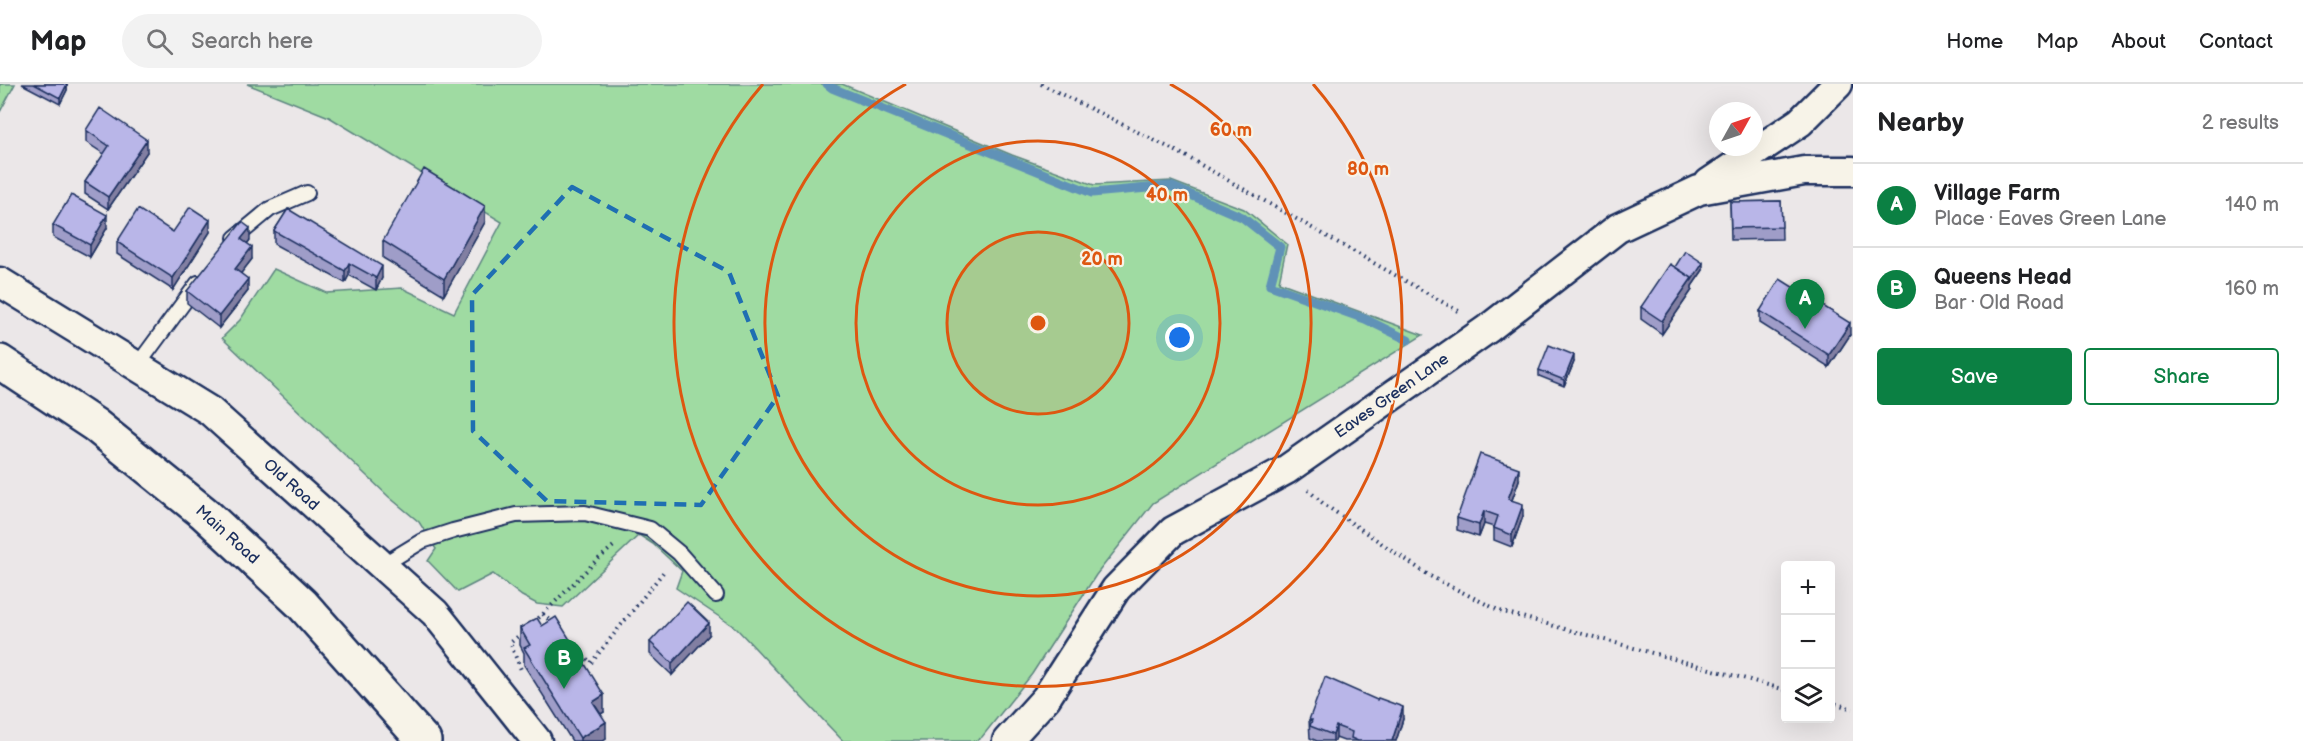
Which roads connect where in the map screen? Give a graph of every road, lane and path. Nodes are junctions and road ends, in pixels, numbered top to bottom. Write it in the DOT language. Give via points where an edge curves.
graph roads {
  1 [pos="1041,84"];
  2 [pos="1838,84"];
  3 [pos="1800,122"];
  4 [pos="1804,171"];
  5 [pos="1853,171"];
  6 [pos="1700,190"];
  7 [pos="307,193"];
  8 [pos="228,246"];
  9 [pos="204,276"];
  10 [pos="0,282"];
  11 [pos="1489,328"];
  12 [pos="0,362"];
  13 [pos="137,366"];
  14 [pos="1286,470"];
  15 [pos="636,525"];
  16 [pos="679,553"];
  17 [pos="381,566"];
  18 [pos="716,595"];
  19 [pos="543,614"];
  20 [pos="559,630"];
  21 [pos="567,639"];
  22 [pos="1781,689"];
  23 [pos="503,699"];
  24 [pos="1835,704"];
  25 [pos="1853,709"];
  26 [pos="424,741"];
  27 [pos="537,741"];
  28 [pos="1007,741"];
  1 -- 11 [label="path" via="1180,153"];
  2 -- 3 [label="street"];
  3 -- 4 [label="street"];
  3 -- 6 [label="street"];
  4 -- 5 [label="street, Eaves Green Lane"];
  4 -- 6 [label="street, Eaves Green Lane"];
  6 -- 11 [label="street, Eaves Green Lane" via="1618,228"];
  7 -- 8 [label="lane" via="270,209"];
  9 -- 13 [label="lane"];
  10 -- 13 [label="street, Old Road"];
  11 -- 14 [label="street, Eaves Green Lane"];
  12 -- 26 [label="main road, Main Road" via="96,426 204,513 302,604"];
  13 -- 17 [label="street, Old Road" via="210,411"];
  14 -- 22 [label="path" via="1325,505 1430,576 1500,611"];
  14 -- 28 [label="street, Eaves Green Lane" via="1173,531 1116,589 1046,698"];
  15 -- 16 [label="lane" via="650,529"];
  15 -- 17 [label="lane" via="585,513 516,515 422,541"];
  15 -- 19 [label="path"];
  16 -- 18 [label="lane"];
  16 -- 21 [label="path" via="591,663"];
  17 -- 23 [label="street, Old Road" via="435,613"];
  19 -- 20 [label="path"];
  19 -- 23 [label="path" via="510,643 522,672"];
  23 -- 27 [label="street, Old Road"];
  24 -- 25 [label="path"];
}
